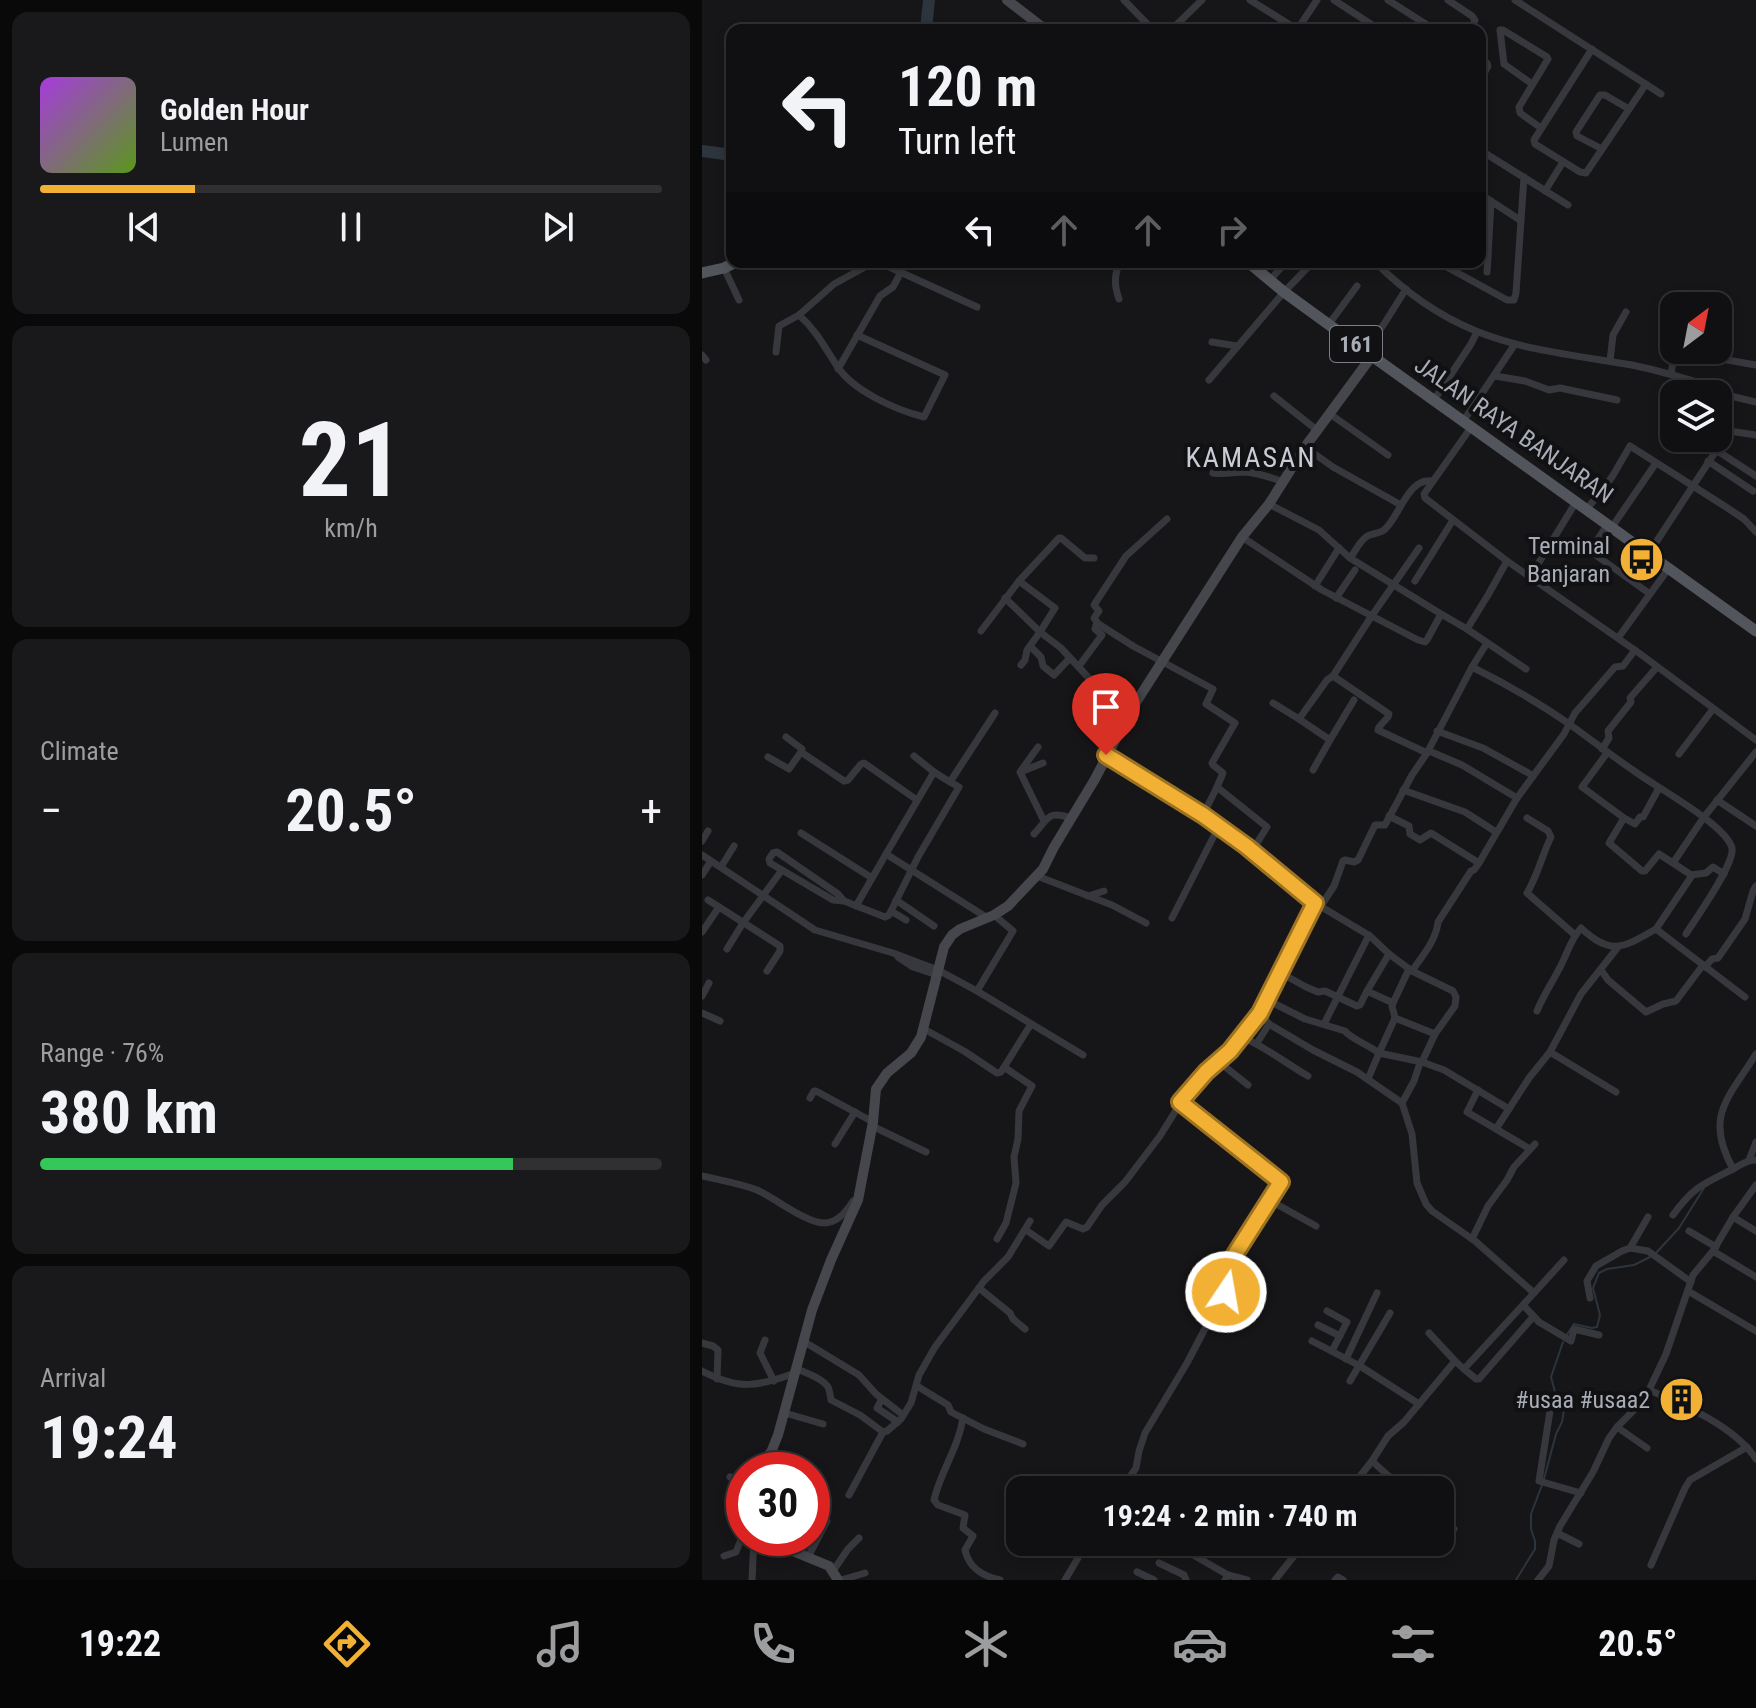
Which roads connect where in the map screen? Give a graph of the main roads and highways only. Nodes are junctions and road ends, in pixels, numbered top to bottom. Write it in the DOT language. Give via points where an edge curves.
graph roads {
  1 [pos="726,267"];
  2 [pos="1255,268"];
  3 [pos="702,273"];
  4 [pos="1756,631"];
  1 -- 3 [label="main road"];
  2 -- 4 [label="main road, JALAN RAYA BANJARAN / 161"];
}
